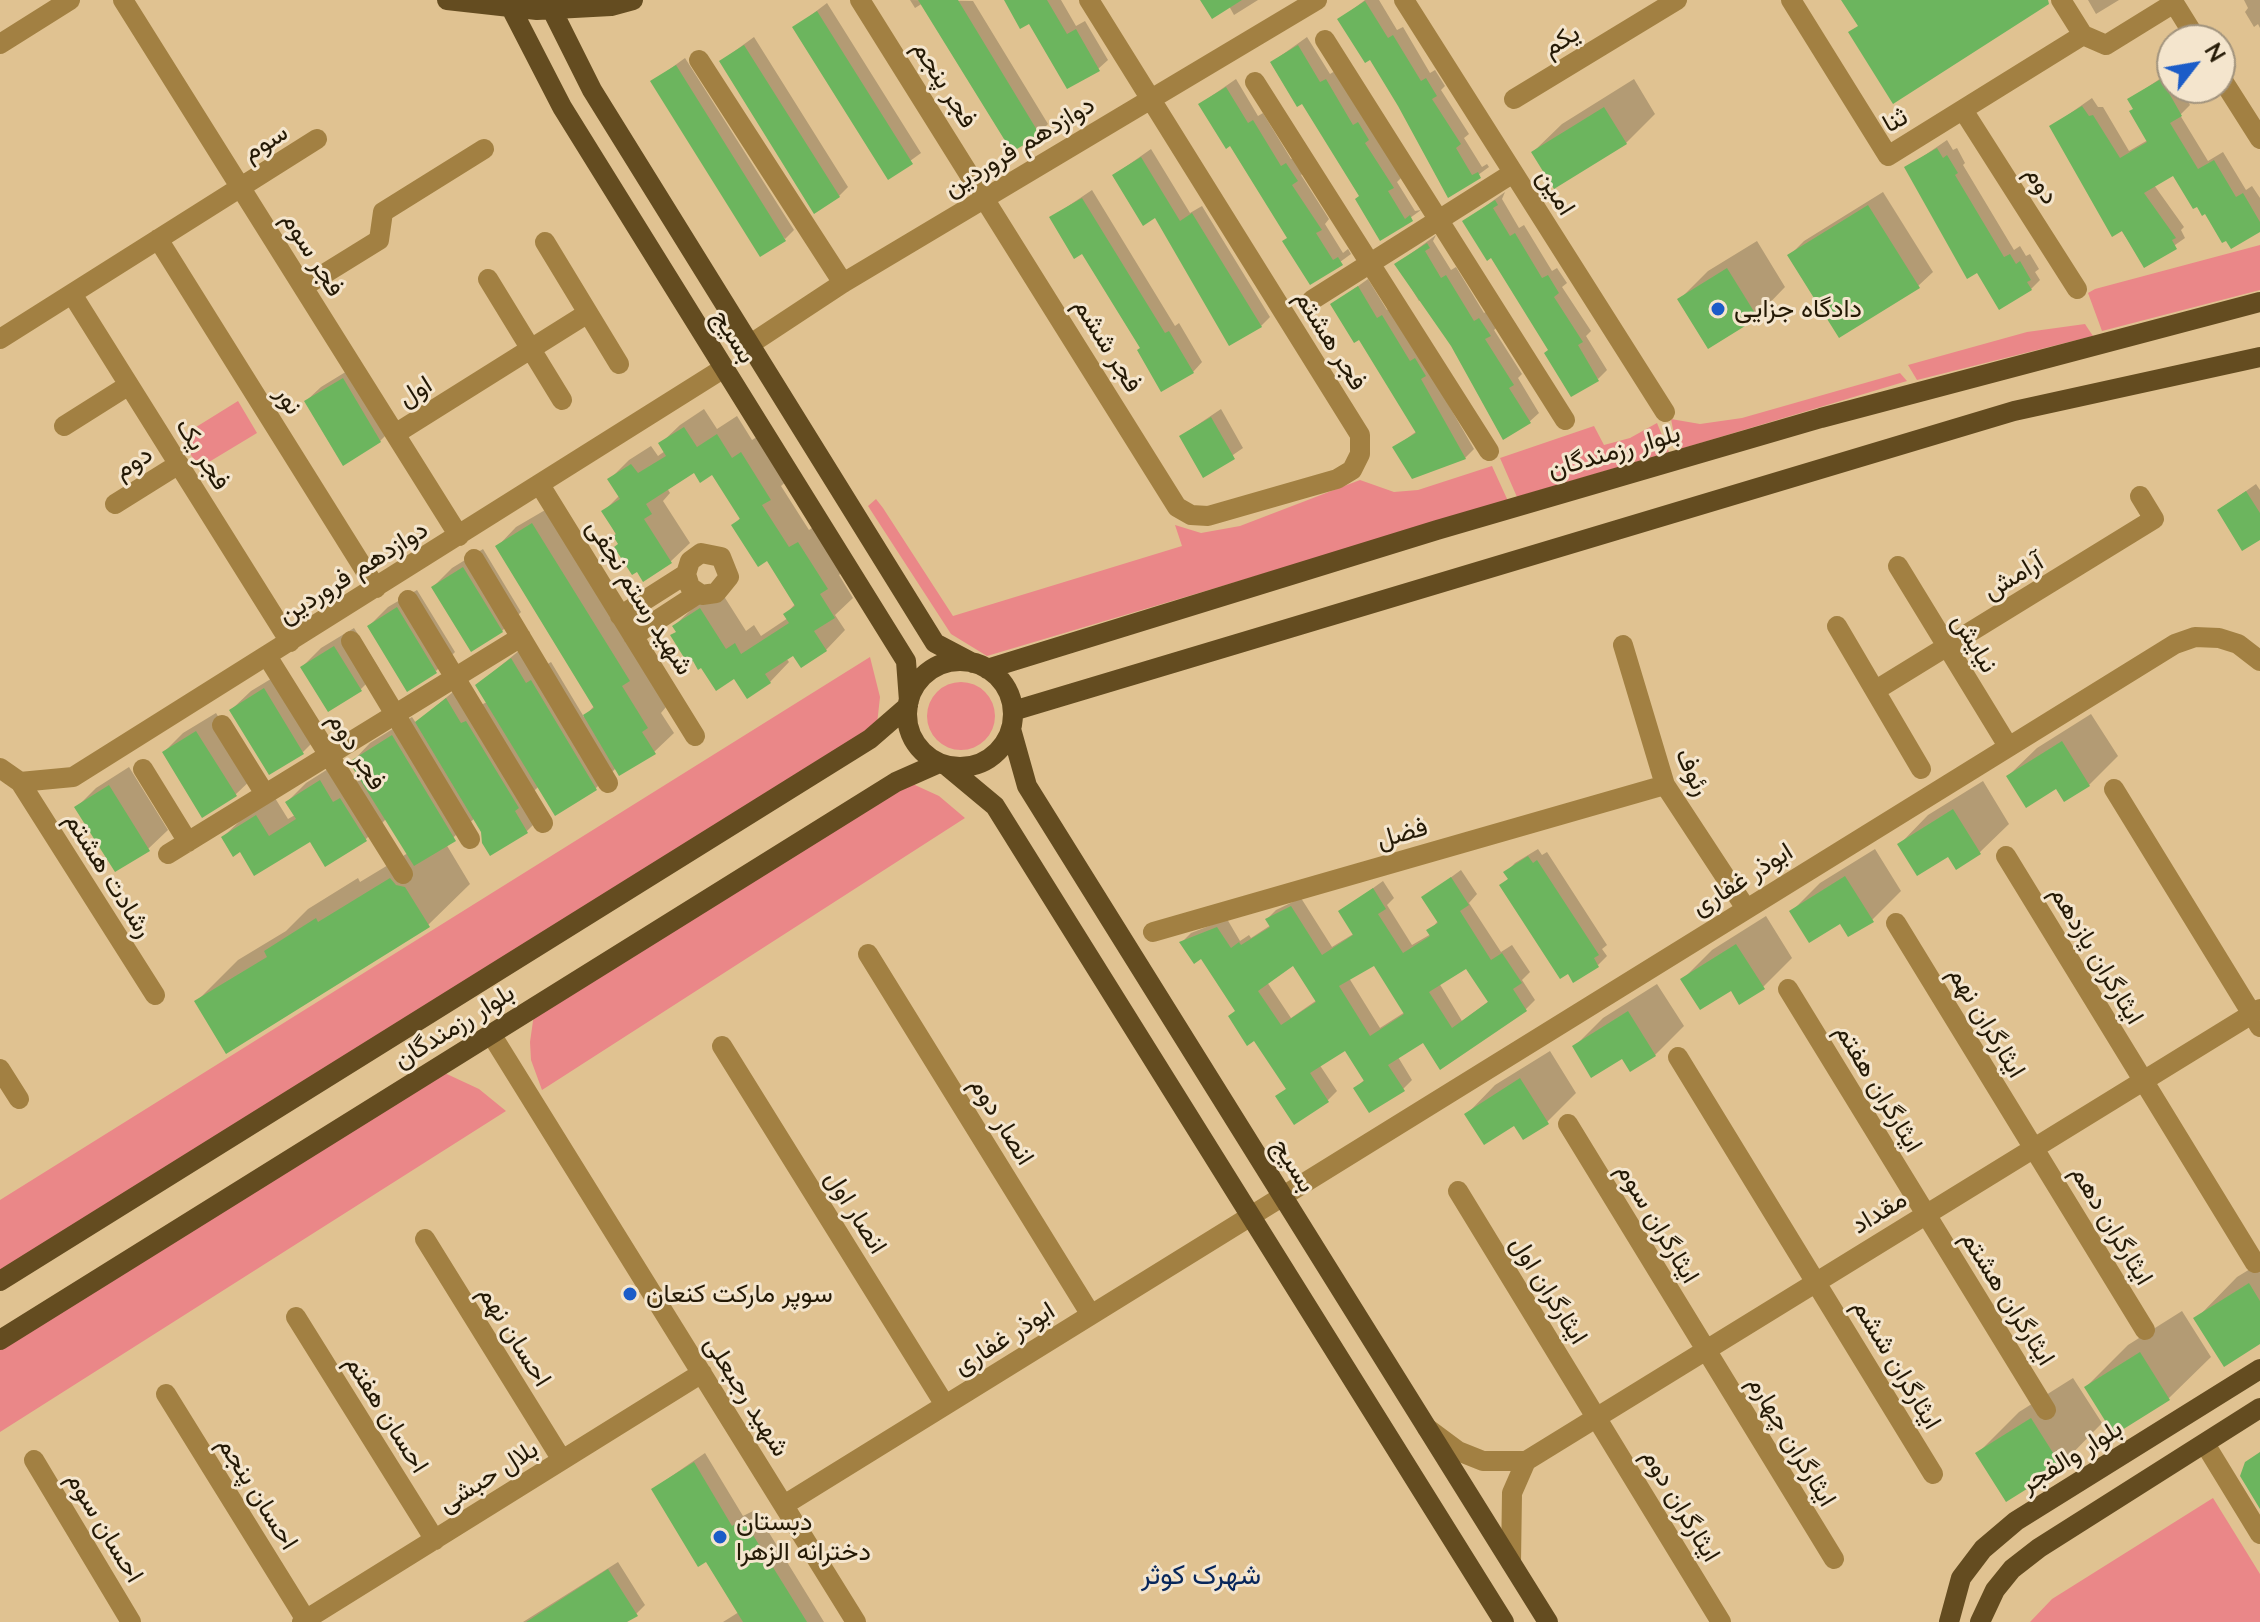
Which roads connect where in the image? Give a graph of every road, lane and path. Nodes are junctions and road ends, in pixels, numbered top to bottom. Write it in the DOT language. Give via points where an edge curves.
graph roads {
  1 [pos="70,0"];
  2 [pos="123,0"];
  3 [pos="447,0"];
  4 [pos="633,0"];
  5 [pos="860,0"];
  6 [pos="1089,0"];
  7 [pos="1317,0"];
  8 [pos="1404,0"];
  9 [pos="1677,0"];
  10 [pos="1791,0"];
  11 [pos="2061,0"];
  12 [pos="515,4"];
  13 [pos="549,5"];
  14 [pos="2187,24"];
  15 [pos="4,34"];
  16 [pos="2083,35"];
  17 [pos="1325,40"];
  18 [pos="699,60"];
  19 [pos="1255,82"];
  20 [pos="1149,98"];
  21 [pos="1514,99"];
  22 [pos="2236,101"];
  23 [pos="1963,110"];
  24 [pos="317,139"];
  25 [pos="2260,139"];
  26 [pos="484,149"];
  27 [pos="1513,173"];
  28 [pos="241,188"];
  29 [pos="985,197"];
  30 [pos="1439,220"];
  31 [pos="158,239"];
  32 [pos="545,242"];
  33 [pos="1370,264"];
  34 [pos="488,279"];
  35 [pos="843,283"];
  36 [pos="303,287"];
  37 [pos="2077,289"];
  38 [pos="72,294"];
  39 [pos="1312,300"];
  40 [pos="2260,302"];
  41 [pos="588,313"];
  42 [pos="0,339"];
  43 [pos="752,343"];
  44 [pos="531,349"];
  45 [pos="2260,357"];
  46 [pos="619,364"];
  47 [pos="724,368"];
  48 [pos="129,385"];
  49 [pos="562,400"];
  50 [pos="1665,412"];
  51 [pos="1565,420"];
  52 [pos="64,426"];
  53 [pos="395,434"];
  54 [pos="1489,451"];
  55 [pos="179,464"];
  56 [pos="540,485"];
  57 [pos="2140,496"];
  58 [pos="115,504"];
  59 [pos="1191,515"];
  60 [pos="459,536"];
  61 [pos="474,559"];
  62 [pos="1898,566"];
  63 [pos="686,574"];
  64 [pos="376,588"];
  65 [pos="699,593"];
  66 [pos="408,600"];
  67 [pos="620,616"];
  68 [pos="1837,626"];
  69 [pos="633,636"];
  70 [pos="521,637"];
  71 [pos="351,641"];
  72 [pos="290,642"];
  73 [pos="1623,645"];
  74 [pos="1947,646"];
  75 [pos="267,656"];
  76 [pos="2260,661"];
  77 [pos="980,666"];
  78 [pos="455,677"];
  79 [pos="1876,690"];
  80 [pos="908,704"];
  81 [pos="396,713"];
  82 [pos="1012,720"];
  83 [pos="222,725"];
  84 [pos="695,736"];
  85 [pos="2008,746"];
  86 [pos="329,755"];
  87 [pos="943,764"];
  88 [pos="0,768"];
  89 [pos="143,769"];
  90 [pos="1921,769"];
  91 [pos="20,782"];
  92 [pos="608,783"];
  93 [pos="1665,785"];
  94 [pos="2114,789"];
  95 [pos="265,794"];
  96 [pos="543,823"];
  97 [pos="470,839"];
  98 [pos="188,842"];
  99 [pos="168,854"];
  100 [pos="2006,856"];
  101 [pos="403,874"];
  102 [pos="1745,907"];
  103 [pos="1896,923"];
  104 [pos="1153,932"];
  105 [pos="868,954"];
  106 [pos="1788,989"];
  107 [pos="155,995"];
  108 [pos="2257,1017"];
  109 [pos="491,1034"];
  110 [pos="722,1046"];
  111 [pos="1678,1057"];
  112 [pos="0,1069"];
  113 [pos="2143,1081"];
  114 [pos="19,1099"];
  115 [pos="1568,1124"];
  116 [pos="2034,1148"];
  117 [pos="1458,1191"];
  118 [pos="1284,1198"];
  119 [pos="1926,1214"];
  120 [pos="1252,1218"];
  121 [pos="425,1239"];
  122 [pos="2255,1263"];
  123 [pos="0,1281"];
  124 [pos="1816,1281"];
  125 [pos="1091,1315"];
  126 [pos="296,1317"];
  127 [pos="2145,1330"];
  128 [pos="0,1340"];
  129 [pos="1705,1349"];
  130 [pos="2260,1369"];
  131 [pos="702,1373"];
  132 [pos="166,1394"];
  133 [pos="945,1405"];
  134 [pos="2260,1408"];
  135 [pos="2046,1410"];
  136 [pos="1596,1416"];
  137 [pos="1427,1428"];
  138 [pos="2205,1444"];
  139 [pos="34,1460"];
  140 [pos="562,1460"];
  141 [pos="1526,1461"];
  142 [pos="1933,1474"];
  143 [pos="784,1505"];
  144 [pos="2260,1534"];
  145 [pos="435,1540"];
  146 [pos="1834,1559"];
  147 [pos="1511,1562"];
  148 [pos="314,1619"];
  149 [pos="131,1622"];
  150 [pos="856,1622"];
  151 [pos="1504,1622"];
  152 [pos="1548,1622"];
  153 [pos="1721,1622"];
  154 [pos="1949,1622"];
  155 [pos="1980,1622"];
  1 -- 15 [label="street"];
  2 -- 28 [label="street, فجر سوم"];
  3 -- 12 [label="main road"];
  4 -- 13 [label="main road" via="611,6"];
  5 -- 29 [label="street, فجر پنجم"];
  6 -- 20 [label="street, فجر هشتم"];
  7 -- 20 [label="street, دوازدهم فروردین"];
  8 -- 27 [label="street, امین"];
  9 -- 21 [label="street, یکم"];
  10 -- 23 [label="street, ثنا" via="1888,156"];
  11 -- 16 [label="street"];
  12 -- 13 [label="main road"];
  12 -- 47 [label="main road, بسیج" via="562,107"];
  13 -- 43 [label="main road, بسیج" via="592,90"];
  14 -- 16 [label="street" via="2174,3 2106,45"];
  16 -- 23 [label="street, ثنا"];
  17 -- 30 [label="street"];
  18 -- 35 [label="street"];
  19 -- 33 [label="street"];
  20 -- 29 [label="street, دوازدهم فروردین"];
  20 -- 59 [label="street, فجر هشتم" via="1360,435 1360,454 1352,470 1337,479 1208,516"];
  22 -- 25 [label="street"];
  23 -- 37 [label="street, دوم"];
  24 -- 28 [label="street, سوم"];
  26 -- 36 [label="street" via="383,212 379,240"];
  27 -- 30 [label="street"];
  27 -- 50 [label="street, امین"];
  28 -- 31 [label="street, سوم"];
  28 -- 36 [label="street, فجر سوم"];
  29 -- 35 [label="street, دوازدهم فروردین"];
  29 -- 59 [label="street, فجر ششم" via="1177,507"];
  30 -- 33 [label="street"];
  30 -- 51 [label="street"];
  31 -- 38 [label="street, سوم"];
  31 -- 64 [label="street, نور"];
  32 -- 41 [label="street"];
  33 -- 39 [label="street"];
  33 -- 54 [label="street"];
  34 -- 44 [label="street"];
  35 -- 43 [label="street, دوازدهم فروردین"];
  36 -- 53 [label="street, فجر سوم"];
  38 -- 42 [label="street, سوم"];
  38 -- 48 [label="street, فجر یک"];
  40 -- 77 [label="main road, بلوار رزمندگان" via="1821,418"];
  41 -- 44 [label="street, اول"];
  41 -- 46 [label="street"];
  43 -- 77 [label="main road, بسیج" via="935,643"];
  44 -- 49 [label="street"];
  44 -- 53 [label="street, اول"];
  45 -- 82 [label="main road" via="2014,411"];
  47 -- 56 [label="street, دوازدهم فروردین"];
  47 -- 80 [label="main road, بسیج" via="906,661"];
  48 -- 52 [label="street"];
  48 -- 55 [label="street, فجر یک"];
  53 -- 60 [label="street, فجر سوم"];
  55 -- 58 [label="street, دوم"];
  55 -- 72 [label="street, فجر یک"];
  56 -- 60 [label="street, دوازدهم فروردین"];
  56 -- 67 [label="street, شهید رستم نجفی"];
  57 -- 74 [label="street, آرامش" via="2154,519"];
  60 -- 64 [label="street, دوازدهم فروردین"];
  61 -- 70 [label="street"];
  62 -- 74 [label="street, نیایش"];
  63 -- 65 [label="street" via="690,587"];
  63 -- 65 [label="street" via="690,561 701,553 715,554 725,563 729,577 723,589"];
  63 -- 67 [label="street"];
  64 -- 72 [label="street, دوازدهم فروردین"];
  65 -- 69 [label="street"];
  66 -- 78 [label="street"];
  67 -- 69 [label="street, شهید رستم نجفی"];
  68 -- 79 [label="street"];
  69 -- 84 [label="street, شهید رستم نجفی"];
  70 -- 78 [label="street"];
  70 -- 92 [label="street"];
  71 -- 81 [label="street"];
  72 -- 75 [label="street, دوازدهم فروردین"];
  73 -- 93 [label="street, رئوف"];
  74 -- 79 [label="street, آرامش"];
  74 -- 85 [label="street, نیایش"];
  75 -- 86 [label="street, فجر دوم"];
  75 -- 91 [label="street, دوازدهم فروردین" via="73,777"];
  76 -- 85 [label="street, ابوذر غفاری" via="2238,644 2195,637 2175,644"];
  77 -- 80 [label="main road" via="953,662 933,669 918,683"];
  77 -- 82 [label="main road" via="1000,680"];
  78 -- 81 [label="street"];
  78 -- 96 [label="street"];
  79 -- 90 [label="street"];
  80 -- 87 [label="main road" via="914,740 924,754"];
  80 -- 123 [label="main road, بلوار رزمندگان" via="870,739"];
  81 -- 86 [label="street"];
  81 -- 97 [label="street"];
  82 -- 87 [label="main road" via="1002,747 987,761 967,767"];
  82 -- 118 [label="main road, بسیج" via="1027,786"];
  83 -- 95 [label="street"];
  85 -- 102 [label="street, ابوذر غفاری"];
  86 -- 95 [label="street"];
  86 -- 101 [label="street, فجر دوم"];
  87 -- 109 [label="main road, بلوار رزمندگان" via="896,782"];
  87 -- 120 [label="main road" via="995,806"];
  88 -- 91 [label="street"];
  89 -- 98 [label="street"];
  91 -- 107 [label="street, رشادت هشتم"];
  93 -- 102 [label="street, رئوف"];
  93 -- 104 [label="street, فضل"];
  94 -- 108 [label="street"];
  95 -- 98 [label="street"];
  98 -- 99 [label="street"];
  100 -- 113 [label="street, ایثارگران یازدهم"];
  102 -- 118 [label="street, ابوذر غفاری"];
  103 -- 116 [label="street, ایثارگران نهم"];
  105 -- 125 [label="street, انصار دوم"];
  106 -- 119 [label="street, ایثارگران هفتم"];
  108 -- 113 [label="street, مقداد"];
  109 -- 128 [label="main road, بلوار رزمندگان"];
  109 -- 131 [label="street, شهید رجبعلی"];
  110 -- 133 [label="street, انصار اول"];
  111 -- 124 [label="street, ایثارگران ششم"];
  112 -- 114 [label="street"];
  113 -- 116 [label="street, مقداد"];
  113 -- 122 [label="street, ایثارگران یازدهم"];
  115 -- 129 [label="street, ایثارگران سوم"];
  116 -- 119 [label="street, مقداد"];
  116 -- 127 [label="street, ایثارگران دهم"];
  117 -- 136 [label="street, ایثارگران اول"];
  118 -- 120 [label="street, ابوذر غفاری"];
  118 -- 137 [label="main road, بسیج"];
  119 -- 124 [label="street, مقداد"];
  119 -- 135 [label="street, ایثارگران هشتم"];
  120 -- 125 [label="street, ابوذر غفاری"];
  120 -- 151 [label="main road"];
  121 -- 140 [label="street, احسان نهم"];
  124 -- 129 [label="street, مقداد"];
  124 -- 142 [label="street, ایثارگران ششم"];
  125 -- 133 [label="street, ابوذر غفاری"];
  126 -- 145 [label="street, احسان هفتم"];
  129 -- 136 [label="street, مقداد"];
  129 -- 146 [label="street, ایثارگران چهارم"];
  130 -- 154 [label="main road, بلوار والفجر" via="2016,1521 1983,1549 1961,1578"];
  131 -- 140 [label="street, بلال حبشی"];
  131 -- 143 [label="street, شهید رجبعلی"];
  132 -- 148 [label="street, احسان پنجم"];
  133 -- 143 [label="street, ابوذر غفاری"];
  134 -- 138 [label="main road"];
  136 -- 141 [label="street, مقداد"];
  136 -- 153 [label="street, ایثارگران دوم"];
  137 -- 141 [label="street" via="1458,1451 1483,1461"];
  137 -- 147 [label="main road, بسیج"];
  138 -- 144 [label="street"];
  138 -- 155 [label="main road" via="2021,1562 1995,1590"];
  139 -- 149 [label="street, احسان سوم"];
  140 -- 145 [label="street, بلال حبشی"];
  141 -- 147 [label="street" via="1512,1493"];
  143 -- 150 [label="street, شهید رجبعلی"];
  145 -- 148 [label="street, بلال حبشی"];
  147 -- 152 [label="main road, بسیج"];
}
